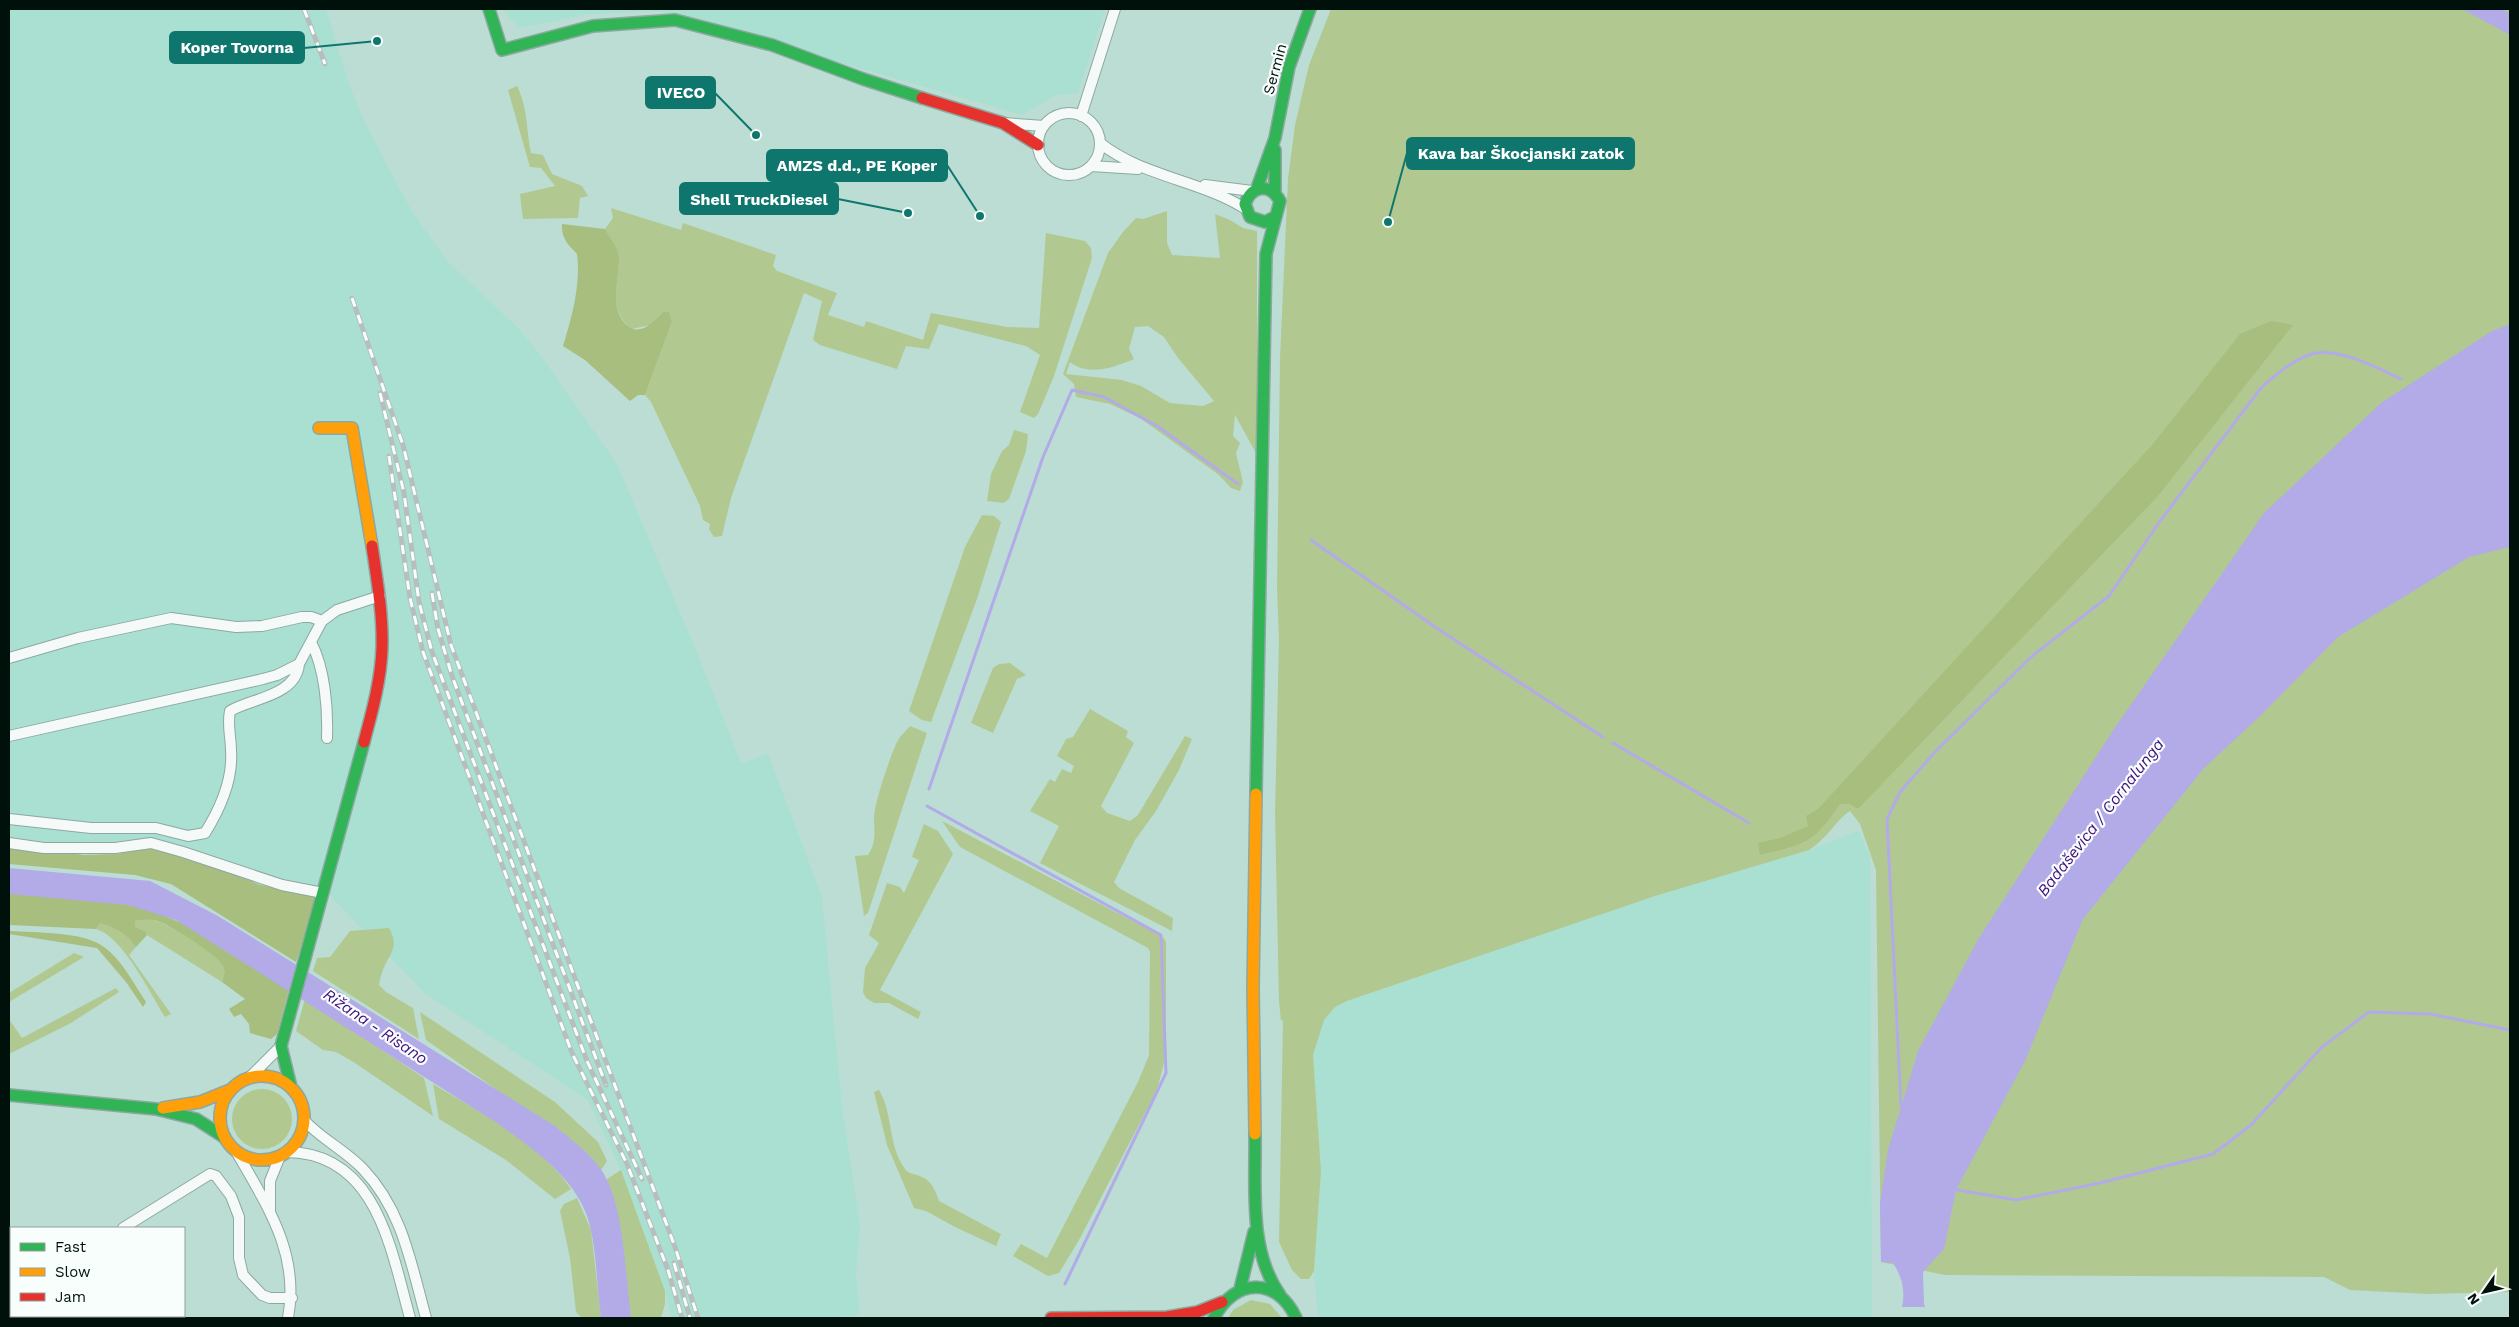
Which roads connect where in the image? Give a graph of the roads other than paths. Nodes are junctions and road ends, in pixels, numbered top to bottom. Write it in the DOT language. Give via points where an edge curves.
graph roads {
  1 [pos="489,9"];
  2 [pos="1116,9"];
  3 [pos="1310,9"];
  4 [pos="1081,116"];
  5 [pos="1003,123"];
  6 [pos="1044,126"];
  7 [pos="1275,138"];
  8 [pos="1100,143"];
  9 [pos="1038,145"];
  10 [pos="1091,166"];
  11 [pos="1143,169"];
  12 [pos="1186,183"];
  13 [pos="1255,189"];
  14 [pos="1276,193"];
  15 [pos="1246,209"];
  16 [pos="1275,217"];
  17 [pos="1257,229"];
  18 [pos="1266,254"];
  19 [pos="319,428"];
  20 [pos="380,596"];
  21 [pos="322,621"];
  22 [pos="311,652"];
  23 [pos="9,658"];
  24 [pos="299,664"];
  25 [pos="9,736"];
  26 [pos="327,738"];
  27 [pos="9,819"];
  28 [pos="9,843"];
  29 [pos="323,893"];
  30 [pos="282,1042"];
  31 [pos="250,1077"];
  32 [pos="290,1087"];
  33 [pos="230,1090"];
  34 [pos="9,1095"];
  35 [pos="156,1109"];
  36 [pos="304,1120"];
  37 [pos="224,1137"];
  38 [pos="236,1151"];
  39 [pos="283,1154"];
  40 [pos="270,1214"];
  41 [pos="1256,1224"];
  42 [pos="125,1227"];
  43 [pos="1240,1289"];
  44 [pos="1280,1295"];
  45 [pos="292,1298"];
  46 [pos="1222,1302"];
  47 [pos="1290,1304"];
  48 [pos="288,1318"];
  49 [pos="410,1318"];
  50 [pos="426,1318"];
  51 [pos="1051,1318"];
  52 [pos="1168,1318"];
  53 [pos="1214,1318"];
  54 [pos="1296,1318"];
  55 [pos="1309,1318"];
  1 -- 5 [label="main road" via="502,50 593,26 675,20 772,45"];
  2 -- 4 [label="street"];
  3 -- 7 [label="main road, Sermin" via="1289,67"];
  4 -- 6 [label="street" via="1061,115"];
  4 -- 8 [label="street" via="1094,127"];
  5 -- 6 [label="street"];
  5 -- 9 [label="main road"];
  6 -- 9 [label="street"];
  7 -- 13 [label="main road, Sermin"];
  7 -- 14 [label="main road, Sermin"];
  8 -- 10 [label="street" via="1098,155"];
  8 -- 11 [label="street"];
  9 -- 10 [label="street" via="1046,164 1057,172 1078,174"];
  10 -- 11 [label="street"];
  11 -- 12 [label="street"];
  12 -- 13 [label="street"];
  12 -- 15 [label="street" via="1227,198"];
  13 -- 14 [label="main road" via="1267,188"];
  13 -- 15 [label="main road" via="1246,200"];
  14 -- 16 [label="main road" via="1280,207"];
  15 -- 17 [label="main road"];
  16 -- 17 [label="main road"];
  16 -- 18 [label="main road"];
  17 -- 18 [label="main road"];
  18 -- 41 [label="main road" via="1253,987"];
  19 -- 20 [label="main road" via="352,428"];
  20 -- 21 [label="street" via="337,610"];
  20 -- 29 [label="main road" via="382,650 374,702"];
  21 -- 22 [label="street"];
  21 -- 23 [label="street" via="302,617 262,626 236,627 171,618 78,638"];
  22 -- 24 [label="street"];
  22 -- 26 [label="street" via="319,664 328,721"];
  24 -- 25 [label="street" via="263,679"];
  24 -- 27 [label="street" via="286,687 230,711 227,724 230,772 222,799 205,833 188,836 156,828 91,828"];
  28 -- 29 [label="street" via="44,848 106,848 151,843 282,886"];
  29 -- 30 [label="main road"];
  30 -- 31 [label="street"];
  30 -- 32 [label="main road"];
  31 -- 32 [label="main road" via="268,1076"];
  31 -- 33 [label="main road"];
  32 -- 36 [label="main road" via="302,1104"];
  33 -- 35 [label="main road" via="200,1102"];
  33 -- 37 [label="main road" via="220,1113"];
  34 -- 35 [label="main road"];
  35 -- 37 [label="main road" via="196,1118"];
  36 -- 39 [label="main road" via="297,1142"];
  36 -- 50 [label="street" via="313,1131 361,1167 382,1191 397,1218"];
  37 -- 38 [label="main road"];
  38 -- 39 [label="main road" via="253,1159 271,1159"];
  38 -- 40 [label="street"];
  39 -- 40 [label="street" via="270,1181"];
  39 -- 49 [label="street" via="314,1154 339,1167 359,1184 386,1233"];
  40 -- 45 [label="street" via="290,1262"];
  41 -- 43 [label="main road"];
  41 -- 44 [label="main road" via="1263,1263"];
  42 -- 45 [label="street" via="210,1174 216,1176 232,1196 239,1217 239,1258 243,1275 262,1295"];
  43 -- 44 [label="main road" via="1261,1287"];
  43 -- 46 [label="main road"];
  44 -- 47 [label="main road"];
  45 -- 48 [label="street"];
  46 -- 52 [label="main road"];
  46 -- 53 [label="main road"];
  47 -- 54 [label="main road"];
  47 -- 55 [label="main road" via="1302,1316"];
  51 -- 52 [label="main road"];
}
